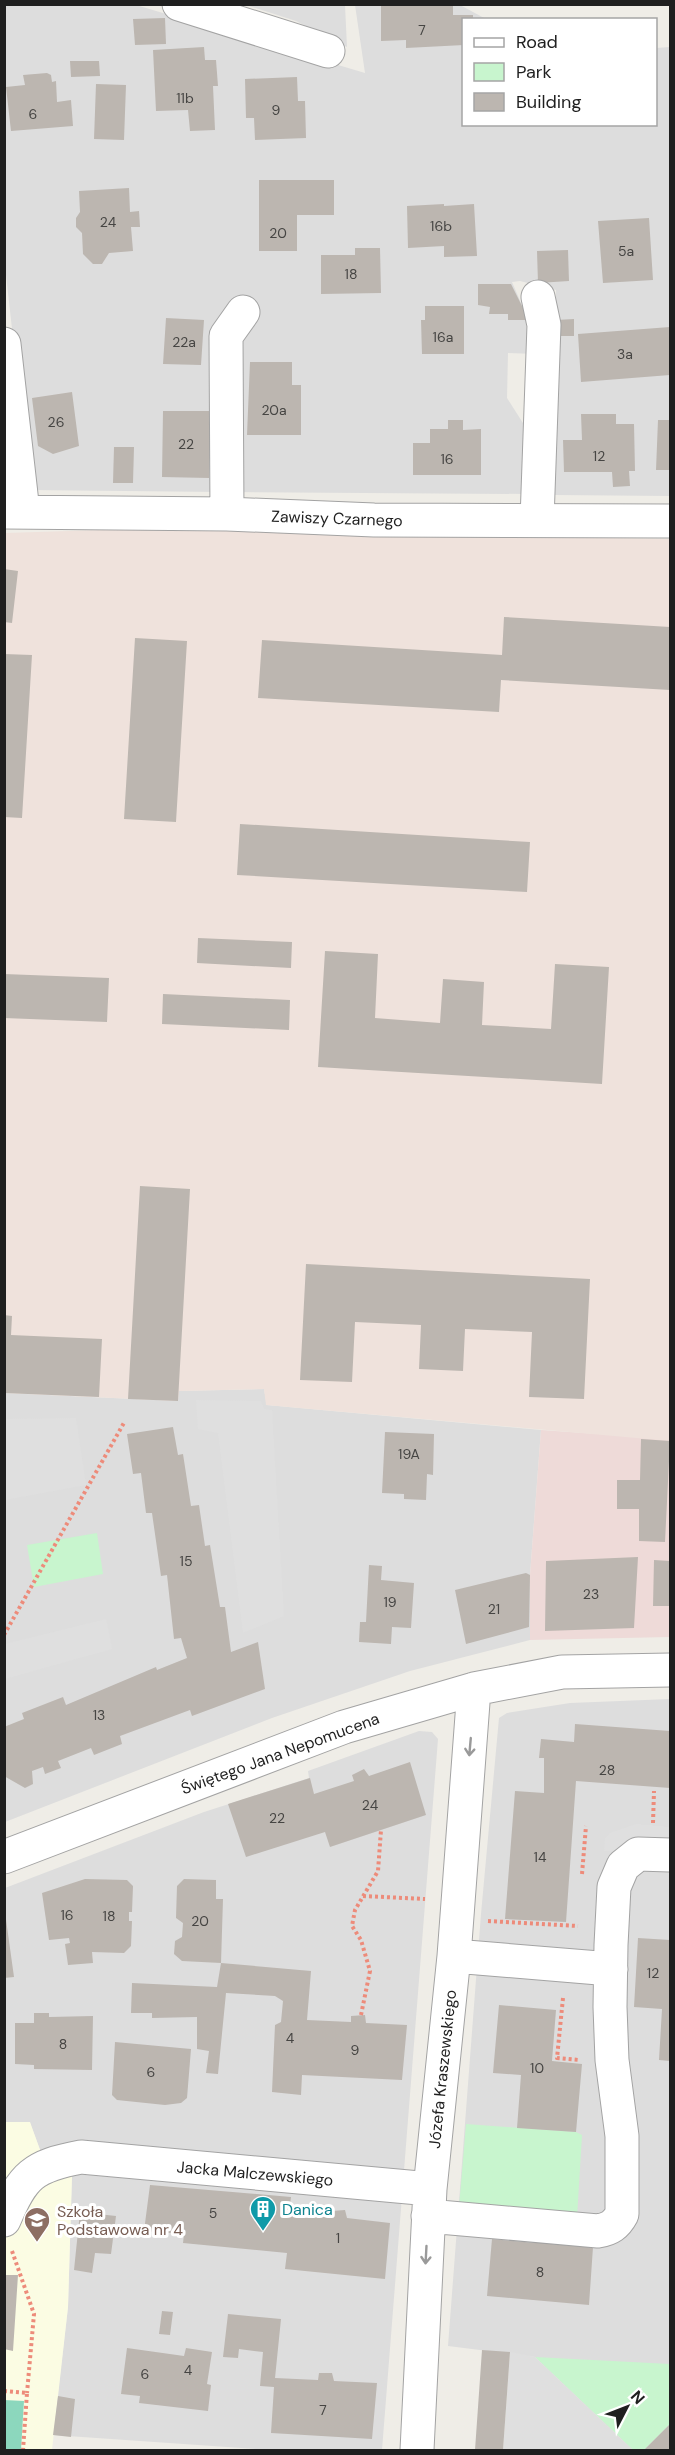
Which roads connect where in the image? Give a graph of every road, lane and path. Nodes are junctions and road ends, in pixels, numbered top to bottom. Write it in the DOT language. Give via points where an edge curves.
graph roads {
  1 [pos="179,4"];
  2 [pos="328,51"];
  3 [pos="538,297"];
  4 [pos="243,312"];
  5 [pos="4,344"];
  6 [pos="14,512"];
  7 [pos="227,514"];
  8 [pos="537,520"];
  9 [pos="670,521"];
  10 [pos="125,1421"];
  11 [pos="4,1635"];
  12 [pos="670,1670"];
  13 [pos="474,1689"];
  14 [pos="586,1826"];
  15 [pos="381,1830"];
  16 [pos="670,1855"];
  17 [pos="4,1857"];
  18 [pos="582,1881"];
  19 [pos="363,1896"];
  20 [pos="432,1899"];
  21 [pos="579,1915"];
  22 [pos="486,1921"];
  23 [pos="454,1956"];
  24 [pos="567,1965"];
  25 [pos="611,1969"];
  26 [pos="361,2015"];
  27 [pos="612,2062"];
  28 [pos="429,2203"];
  29 [pos="8,2235"];
  30 [pos="4,2391"];
  31 [pos="27,2393"];
  32 [pos="23,2451"];
  33 [pos="417,2451"];
  1 -- 2 [label="street"];
  3 -- 8 [label="street" via="544,325"];
  4 -- 7 [label="street" via="226,336"];
  5 -- 6 [label="street"];
  6 -- 7 [label="street, Zawiszy Czarnego"];
  7 -- 8 [label="street, Zawiszy Czarnego" via="374,520"];
  8 -- 9 [label="street, Zawiszy Czarnego"];
  10 -- 11 [label="path"];
  12 -- 13 [label="street, Świętego Jana Nepomucena" via="562,1672"];
  13 -- 17 [label="street, Świętego Jana Nepomucena" via="344,1727"];
  13 -- 23 [label="street, Józefa Kraszewskiego, one-way"];
  14 -- 18 [label="path"];
  15 -- 19 [label="path" via="378,1871"];
  16 -- 25 [label="street" via="638,1854 624,1866 614,1887"];
  19 -- 20 [label="path"];
  19 -- 26 [label="path" via="352,1926 361,1940 370,1971"];
  21 -- 22 [label="path" via="578,1927"];
  23 -- 24 [label="street"];
  23 -- 28 [label="street, Józefa Kraszewskiego"];
  24 -- 25 [label="street"];
  24 -- 27 [label="path" via="557,2058"];
  25 -- 27 [label="street"];
  27 -- 28 [label="street, Jacka Malczewskiego" via="622,2136 622,2214 609,2229 598,2231"];
  28 -- 29 [label="street, Jacka Malczewskiego" via="81,2157 55,2162 34,2173 18,2189"];
  28 -- 33 [label="street, Józefa Kraszewskiego, one-way"];
  29 -- 31 [label="path" via="34,2314"];
  30 -- 31 [label="path"];
  31 -- 32 [label="path"];
}
